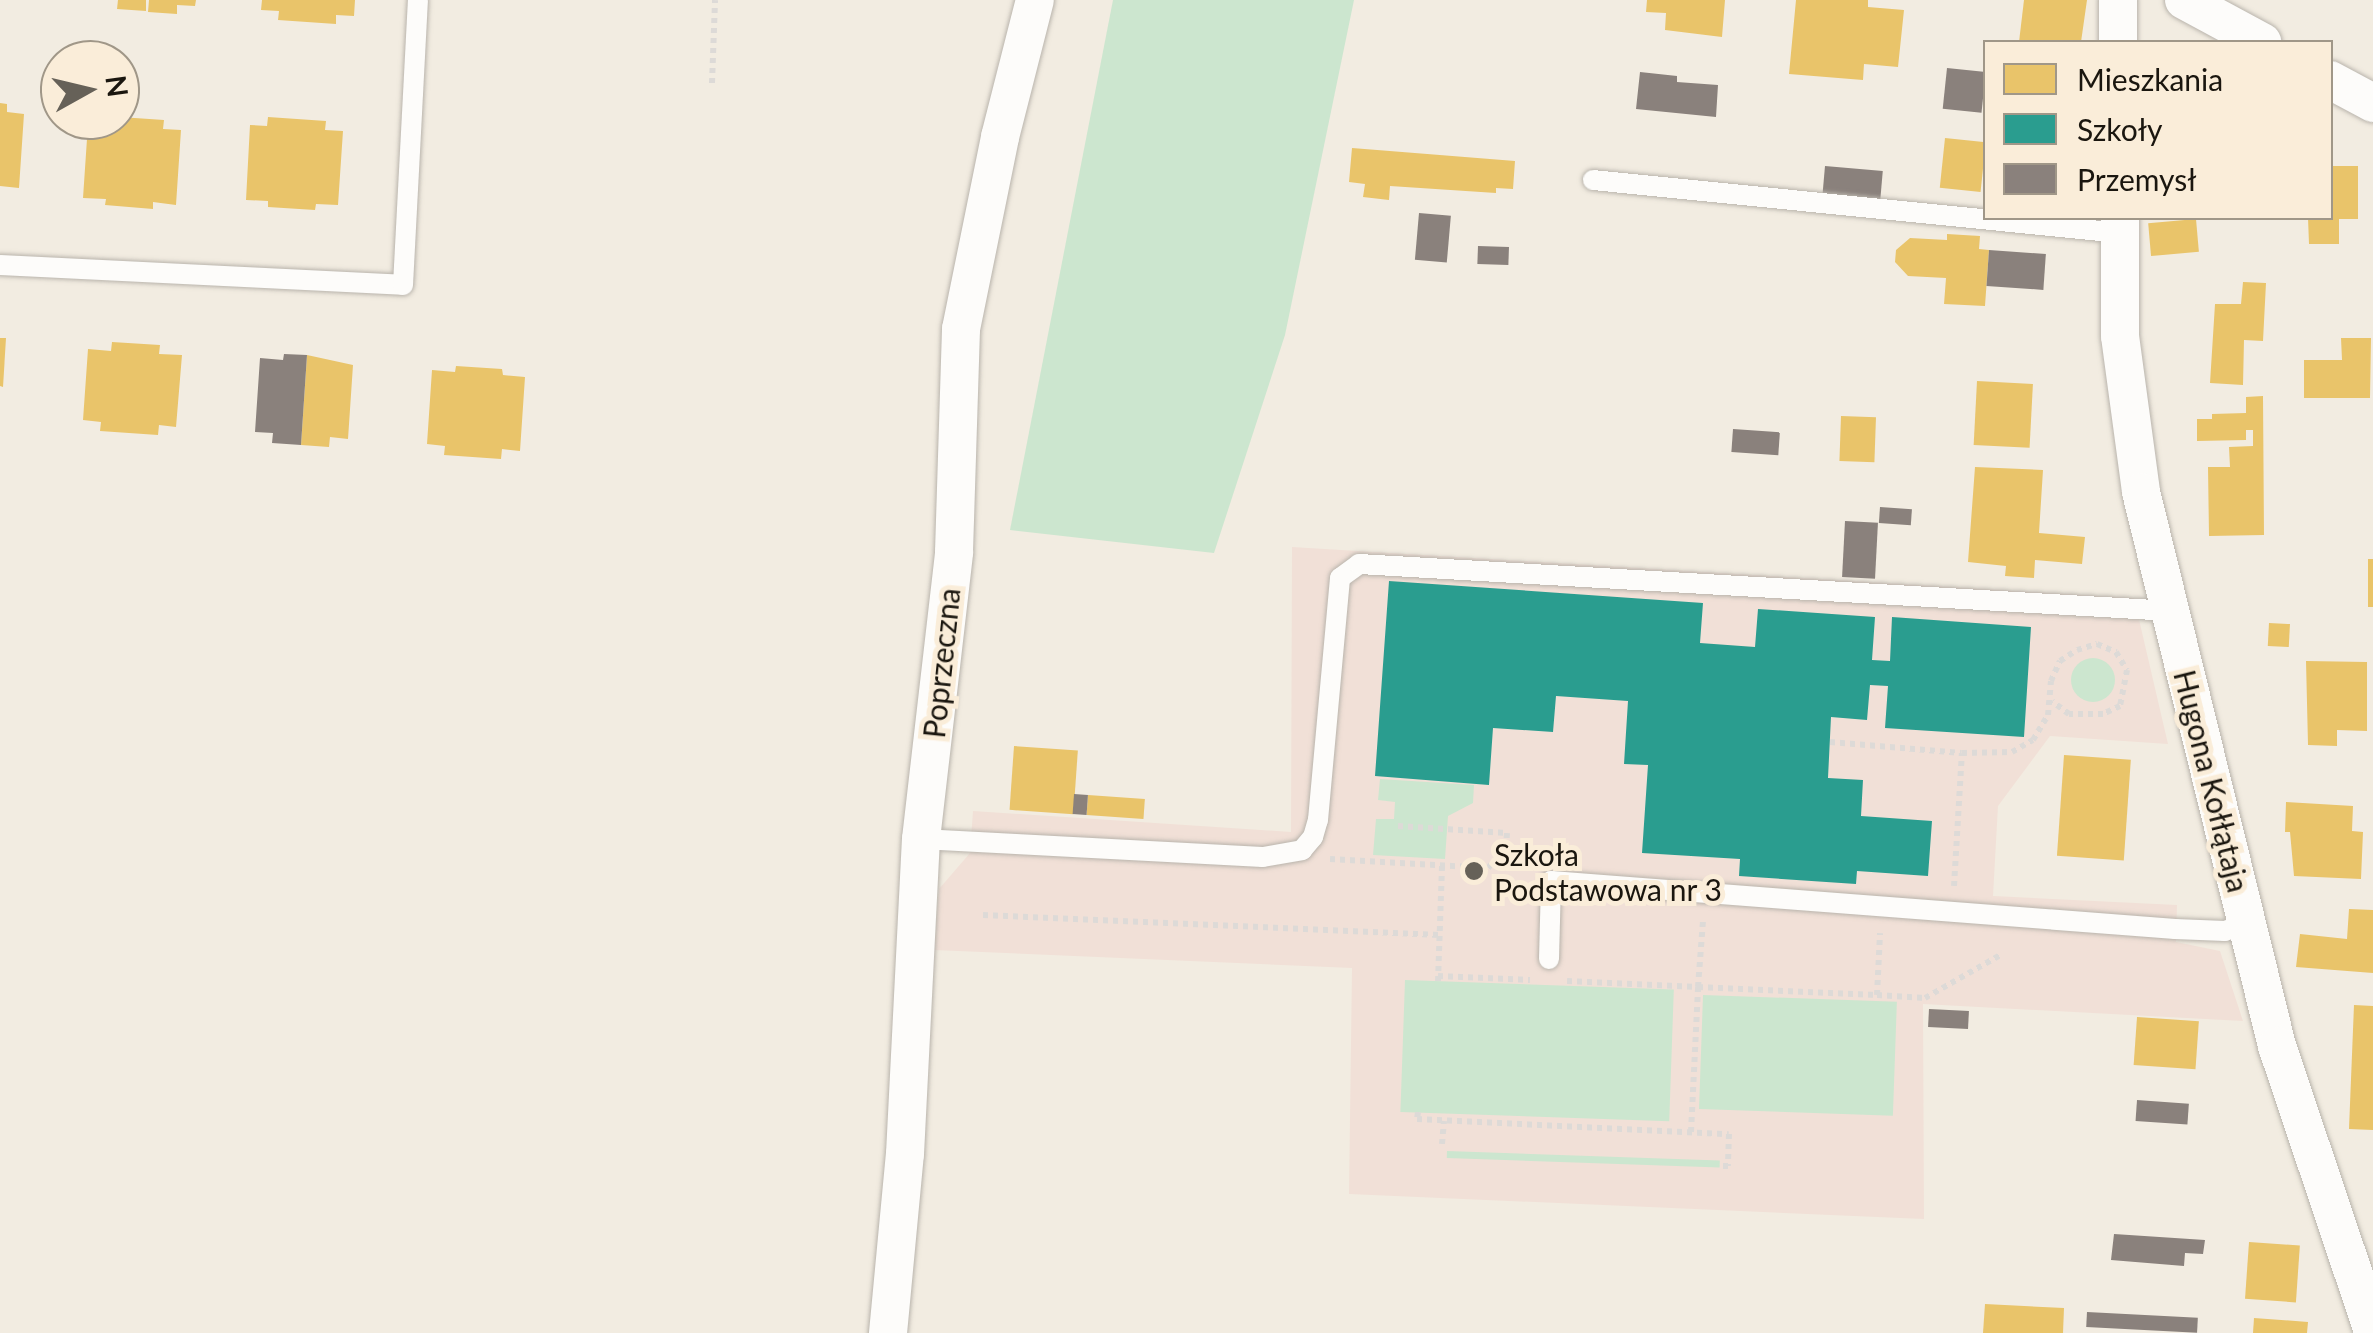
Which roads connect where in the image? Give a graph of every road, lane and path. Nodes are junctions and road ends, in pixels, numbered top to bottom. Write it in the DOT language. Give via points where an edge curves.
graph roads {
  1 [pos="418,0"];
  2 [pos="715,0"];
  3 [pos="1036,0"];
  4 [pos="2118,0"];
  5 [pos="2184,0"];
  6 [pos="2118,40"];
  7 [pos="2258,40"];
  8 [pos="2333,82"];
  9 [pos="712,83"];
  10 [pos="2373,102"];
  11 [pos="1593,180"];
  12 [pos="1983,213"];
  13 [pos="2061,220"];
  14 [pos="2120,225"];
  15 [pos="0,265"];
  16 [pos="2171,611"];
  17 [pos="2052,701"];
  18 [pos="1830,742"];
  19 [pos="1962,753"];
  20 [pos="1398,826"];
  21 [pos="921,839"];
  22 [pos="1506,848"];
  23 [pos="1302,850"];
  24 [pos="1704,912"];
  25 [pos="1952,912"];
  26 [pos="983,915"];
  27 [pos="2246,923"];
  28 [pos="1881,924"];
  29 [pos="1440,935"];
  30 [pos="2002,954"];
  31 [pos="1549,959"];
  32 [pos="1538,980"];
  33 [pos="1558,981"];
  34 [pos="1698,987"];
  35 [pos="1877,995"];
  36 [pos="1418,1112"];
  37 [pos="1444,1120"];
  38 [pos="1691,1132"];
  39 [pos="1442,1144"];
  40 [pos="1720,1166"];
  41 [pos="2373,1331"];
  42 [pos="888,1333"];
  1 -- 15 [label="lane" via="403,285"];
  2 -- 9 [label="path"];
  3 -- 21 [label="street, Poprzeczna" via="961,329 954,552"];
  4 -- 6 [label="street"];
  5 -- 7 [label="street"];
  8 -- 10 [label="street"];
  11 -- 12 [label="lane"];
  13 -- 14 [label="lane"];
  14 -- 16 [label="street, Hugona Kołłątaja" via="2122,356 2141,492"];
  16 -- 23 [label="lane" via="1359,564 1340,578 1318,820"];
  16 -- 27 [label="street, Hugona Kołłątaja"];
  17 -- 17 [label="path" via="2050,681 2060,661 2078,650 2097,644 2116,652 2127,670 2120,706 2103,714 2070,714"];
  17 -- 19 [label="path" via="2033,740 2012,752"];
  18 -- 19 [label="path"];
  19 -- 25 [label="path"];
  20 -- 22 [label="path" via="1507,833"];
  21 -- 23 [label="lane" via="1263,856"];
  21 -- 42 [label="street, Poprzeczna" via="905,1154"];
  23 -- 29 [label="path" via="1310,858 1442,866"];
  24 -- 34 [label="path"];
  25 -- 27 [label="lane" via="2175,929 2225,930"];
  25 -- 31 [label="lane" via="1551,880"];
  26 -- 29 [label="path"];
  27 -- 41 [label="street, Hugona Kołłątaja" via="2277,1046"];
  28 -- 35 [label="path"];
  29 -- 32 [label="path" via="1438,979"];
  30 -- 35 [label="path" via="1925,998"];
  33 -- 34 [label="path"];
  34 -- 35 [label="path"];
  34 -- 38 [label="path"];
  36 -- 37 [label="path" via="1417,1119"];
  37 -- 38 [label="path"];
  37 -- 39 [label="path"];
  38 -- 40 [label="path" via="1729,1134 1728,1166"];
}
